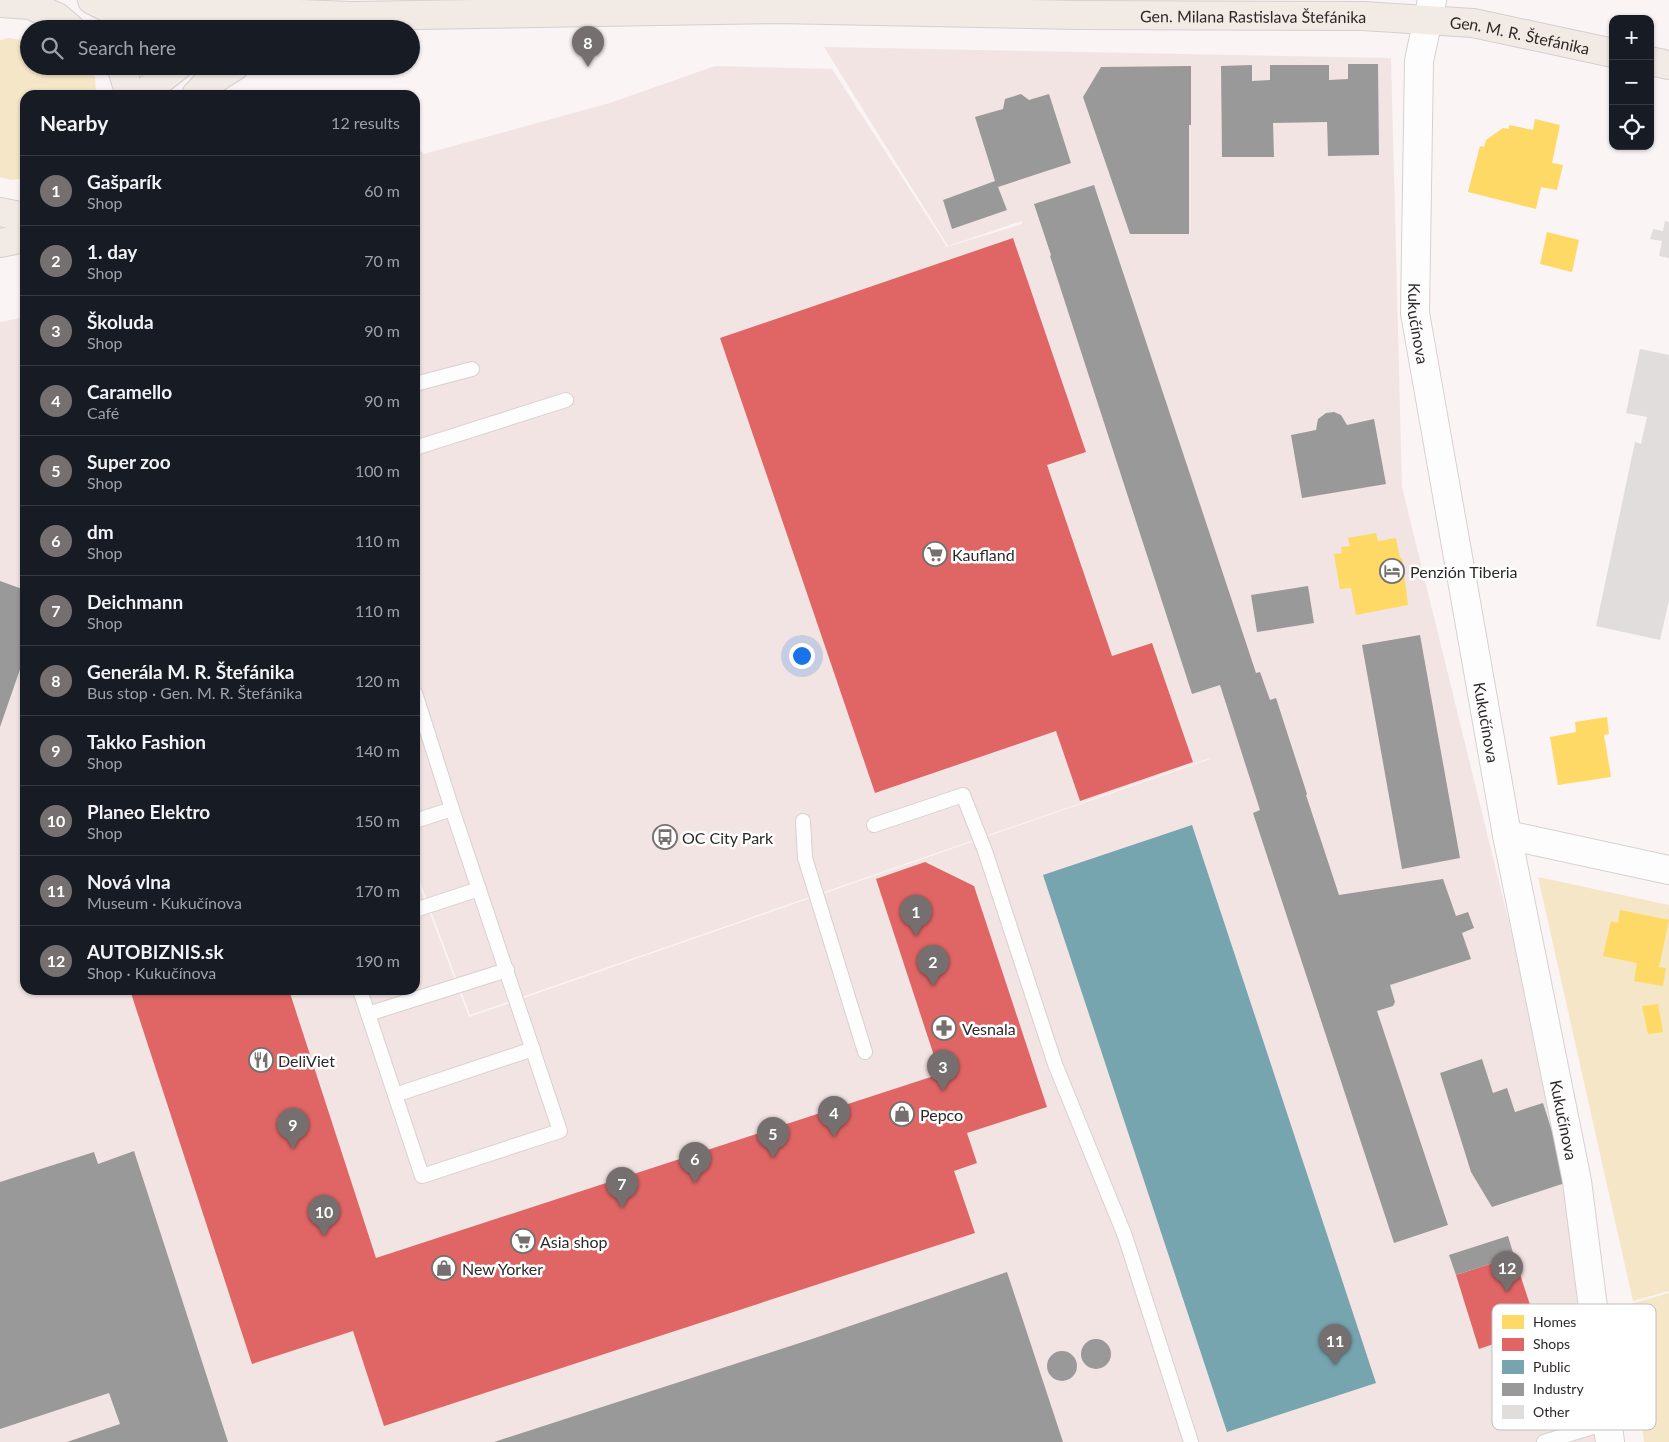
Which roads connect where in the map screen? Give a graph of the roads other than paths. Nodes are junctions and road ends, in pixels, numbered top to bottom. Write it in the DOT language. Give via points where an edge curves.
graph roads {
  1 [pos="82,0"];
  2 [pos="92,0"];
  3 [pos="0,3"];
  4 [pos="1430,10"];
  5 [pos="272,13"];
  6 [pos="353,16"];
  7 [pos="61,20"];
  8 [pos="99,20"];
  9 [pos="245,20"];
  10 [pos="340,20"];
  11 [pos="1609,52"];
  12 [pos="1654,62"];
  13 [pos="1669,65"];
  14 [pos="124,75"];
  15 [pos="166,75"];
  16 [pos="223,75"];
  17 [pos="128,90"];
  18 [pos="148,90"];
  19 [pos="204,90"];
  20 [pos="20,239"];
  21 [pos="0,243"];
  22 [pos="472,369"];
  23 [pos="420,383"];
  24 [pos="566,400"];
  25 [pos="420,446"];
  26 [pos="420,708"];
  27 [pos="452,809"];
  28 [pos="420,819"];
  29 [pos="804,821"];
  30 [pos="874,825"];
  31 [pos="1507,835"];
  32 [pos="1669,870"];
  33 [pos="479,889"];
  34 [pos="420,908"];
  35 [pos="507,970"];
  36 [pos="362,995"];
  37 [pos="368,1014"];
  38 [pos="533,1049"];
  39 [pos="865,1052"];
  40 [pos="395,1095"];
  41 [pos="1592,1304"];
  42 [pos="1608,1433"];
  43 [pos="1191,1442"];
  44 [pos="1544,1442"];
  1 -- 8 [label="main road"];
  2 -- 5 [label="main road" via="106,7 131,12 210,7"];
  3 -- 7 [label="main road" via="30,5"];
  4 -- 6 [label="main road, Gen. Milana Rastislava Štefánika" via="1363,16 776,9"];
  4 -- 11 [label="main road, Gen. M. R. Štefánika" via="1474,23"];
  4 -- 31 [label="street, Kukučínova" via="1419,61 1415,313"];
  5 -- 6 [label="main road"];
  5 -- 9 [label="main road"];
  6 -- 10 [label="main road"];
  12 -- 13 [label="main road"];
  14 -- 17 [label="main road"];
  15 -- 18 [label="main road"];
  16 -- 19 [label="main road"];
  20 -- 21 [label="main road"];
  22 -- 23 [label="lane"];
  24 -- 25 [label="lane"];
  26 -- 27 [label="lane"];
  27 -- 28 [label="lane"];
  27 -- 33 [label="lane"];
  29 -- 39 [label="lane" via="805,858"];
  30 -- 43 [label="lane" via="963,794 1055,1064 1125,1236"];
  31 -- 32 [label="street"];
  31 -- 41 [label="street, Kukučínova" via="1577,1181"];
  33 -- 34 [label="lane"];
  33 -- 35 [label="lane"];
  35 -- 37 [label="lane"];
  35 -- 38 [label="lane"];
  36 -- 37 [label="lane"];
  37 -- 40 [label="lane"];
  38 -- 40 [label="lane"];
  38 -- 40 [label="lane" via="560,1131 422,1176"];
  42 -- 44 [label="lane"];
}
